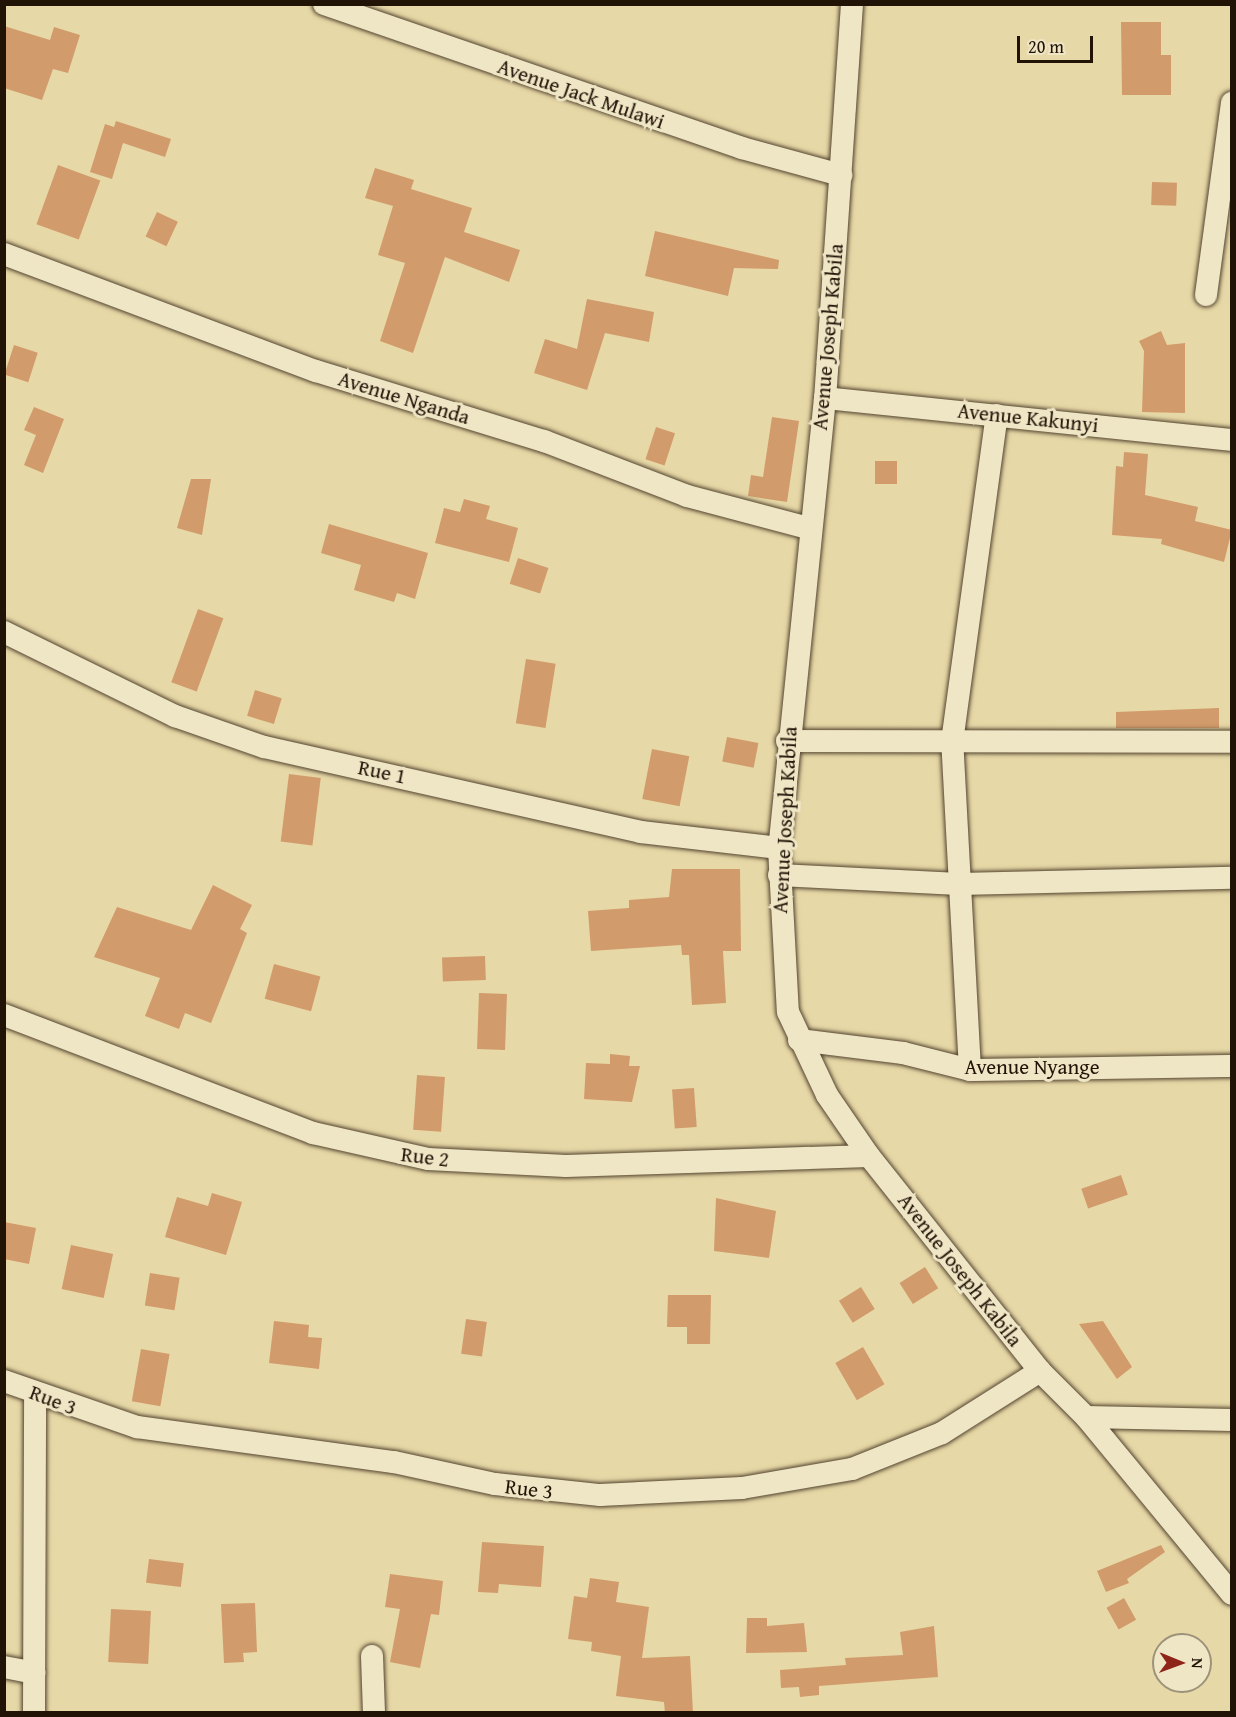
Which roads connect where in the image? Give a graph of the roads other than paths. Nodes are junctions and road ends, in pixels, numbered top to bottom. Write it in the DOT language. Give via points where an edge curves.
graph roads {
  1 [pos="324,4"];
  2 [pos="852,4"];
  3 [pos="1232,103"];
  4 [pos="841,175"];
  5 [pos="4,254"];
  6 [pos="1206,295"];
  7 [pos="825,398"];
  8 [pos="997,415"];
  9 [pos="1232,440"];
  10 [pos="808,528"];
  11 [pos="4,632"];
  12 [pos="787,741"];
  13 [pos="952,742"];
  14 [pos="1232,742"];
  15 [pos="779,848"];
  16 [pos="779,875"];
  17 [pos="1232,878"];
  18 [pos="959,884"];
  19 [pos="4,1015"];
  20 [pos="799,1040"];
  21 [pos="1232,1066"];
  22 [pos="970,1070"];
  23 [pos="869,1156"];
  24 [pos="1040,1371"];
  25 [pos="4,1380"];
  26 [pos="35,1394"];
  27 [pos="1086,1418"];
  28 [pos="1232,1420"];
  29 [pos="1232,1594"];
  30 [pos="372,1656"];
  31 [pos="4,1667"];
  32 [pos="34,1672"];
  33 [pos="34,1713"];
  34 [pos="374,1713"];
  1 -- 4 [label="street, Avenue Jack Mulawi" via="688,130"];
  2 -- 4 [label="street, Avenue Joseph Kabila"];
  3 -- 6 [label="street"];
  4 -- 7 [label="street, Avenue Joseph Kabila"];
  5 -- 10 [label="street, Avenue Nganda" via="316,371 544,441 687,496"];
  7 -- 8 [label="street, Avenue Kakunyi"];
  7 -- 10 [label="street, Avenue Joseph Kabila"];
  8 -- 9 [label="street, Avenue Kakunyi"];
  8 -- 13 [label="street"];
  10 -- 12 [label="street, Avenue Joseph Kabila"];
  11 -- 15 [label="street, Rue 1" via="175,716 264,747 641,832"];
  12 -- 13 [label="street"];
  12 -- 15 [label="street, Avenue Joseph Kabila"];
  13 -- 14 [label="street"];
  13 -- 18 [label="street"];
  15 -- 16 [label="street, Avenue Joseph Kabila"];
  16 -- 18 [label="street"];
  16 -- 20 [label="street, Avenue Joseph Kabila" via="782,984"];
  17 -- 18 [label="street"];
  18 -- 22 [label="street"];
  19 -- 23 [label="street, Rue 2" via="314,1133 428,1159 566,1166"];
  20 -- 22 [label="street, Avenue Nyange" via="903,1053"];
  20 -- 23 [label="street, Avenue Joseph Kabila" via="827,1095"];
  21 -- 22 [label="street, Avenue Nyange"];
  23 -- 24 [label="street, Avenue Joseph Kabila"];
  24 -- 26 [label="street, Rue 3" via="951,1428 883,1460 800,1480 674,1494 556,1493 495,1484 394,1462 137,1427"];
  24 -- 27 [label="street, Avenue Joseph Kabila"];
  25 -- 26 [label="street, Rue 3"];
  26 -- 32 [label="street"];
  27 -- 28 [label="street"];
  27 -- 29 [label="street, Avenue Joseph Kabila"];
  30 -- 34 [label="street"];
  31 -- 32 [label="street"];
  32 -- 33 [label="street"];
}
